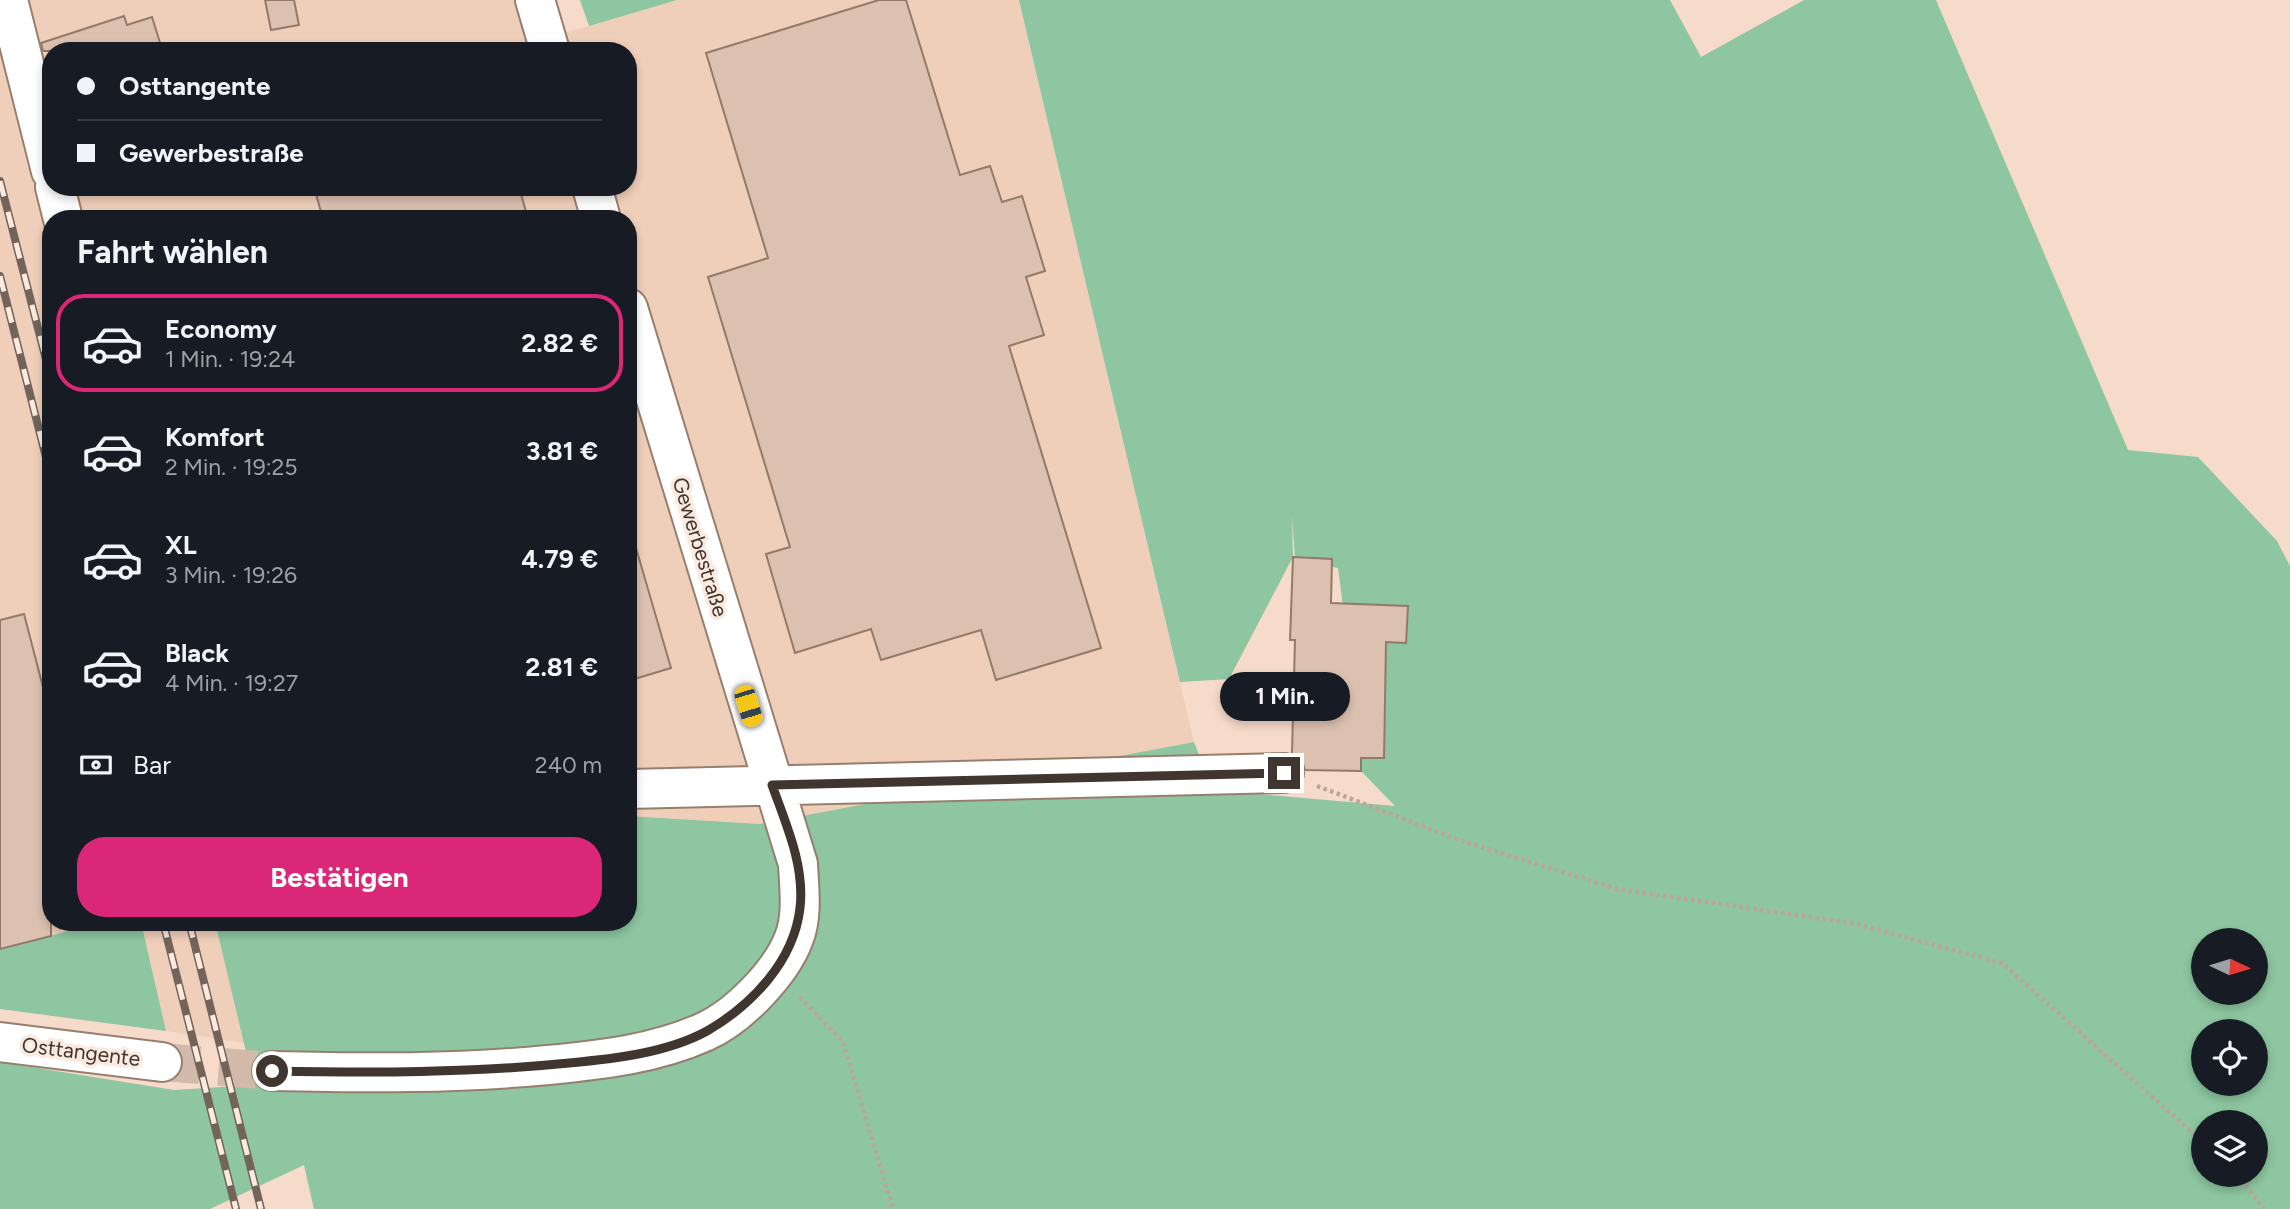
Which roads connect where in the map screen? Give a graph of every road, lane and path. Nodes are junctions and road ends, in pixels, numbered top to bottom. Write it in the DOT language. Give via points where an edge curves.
graph roads {
  1 [pos="8,0"];
  2 [pos="535,0"];
  3 [pos="547,42"];
  4 [pos="42,135"];
  5 [pos="637,338"];
  6 [pos="1284,773"];
  7 [pos="772,785"];
  8 [pos="637,789"];
  9 [pos="775,972"];
  10 [pos="0,1042"];
  11 [pos="162,1062"];
  12 [pos="272,1071"];
  13 [pos="2191,1131"];
  14 [pos="2247,1187"];
  15 [pos="893,1209"];
  16 [pos="2264,1209"];
  1 -- 4 [label="street"];
  2 -- 3 [label="street"];
  5 -- 7 [label="street, Gewerbestraße"];
  6 -- 7 [label="street"];
  6 -- 13 [label="path" via="1459,839 1617,889 1852,923 2002,963"];
  7 -- 8 [label="street"];
  7 -- 9 [label="street" via="798,864 800,906 795,937"];
  9 -- 12 [label="street" via="743,1006 706,1031 660,1048 596,1060 477,1072"];
  9 -- 15 [label="path" via="843,1042"];
  10 -- 11 [label="street, Osttangente"];
  14 -- 16 [label="path"];
}
